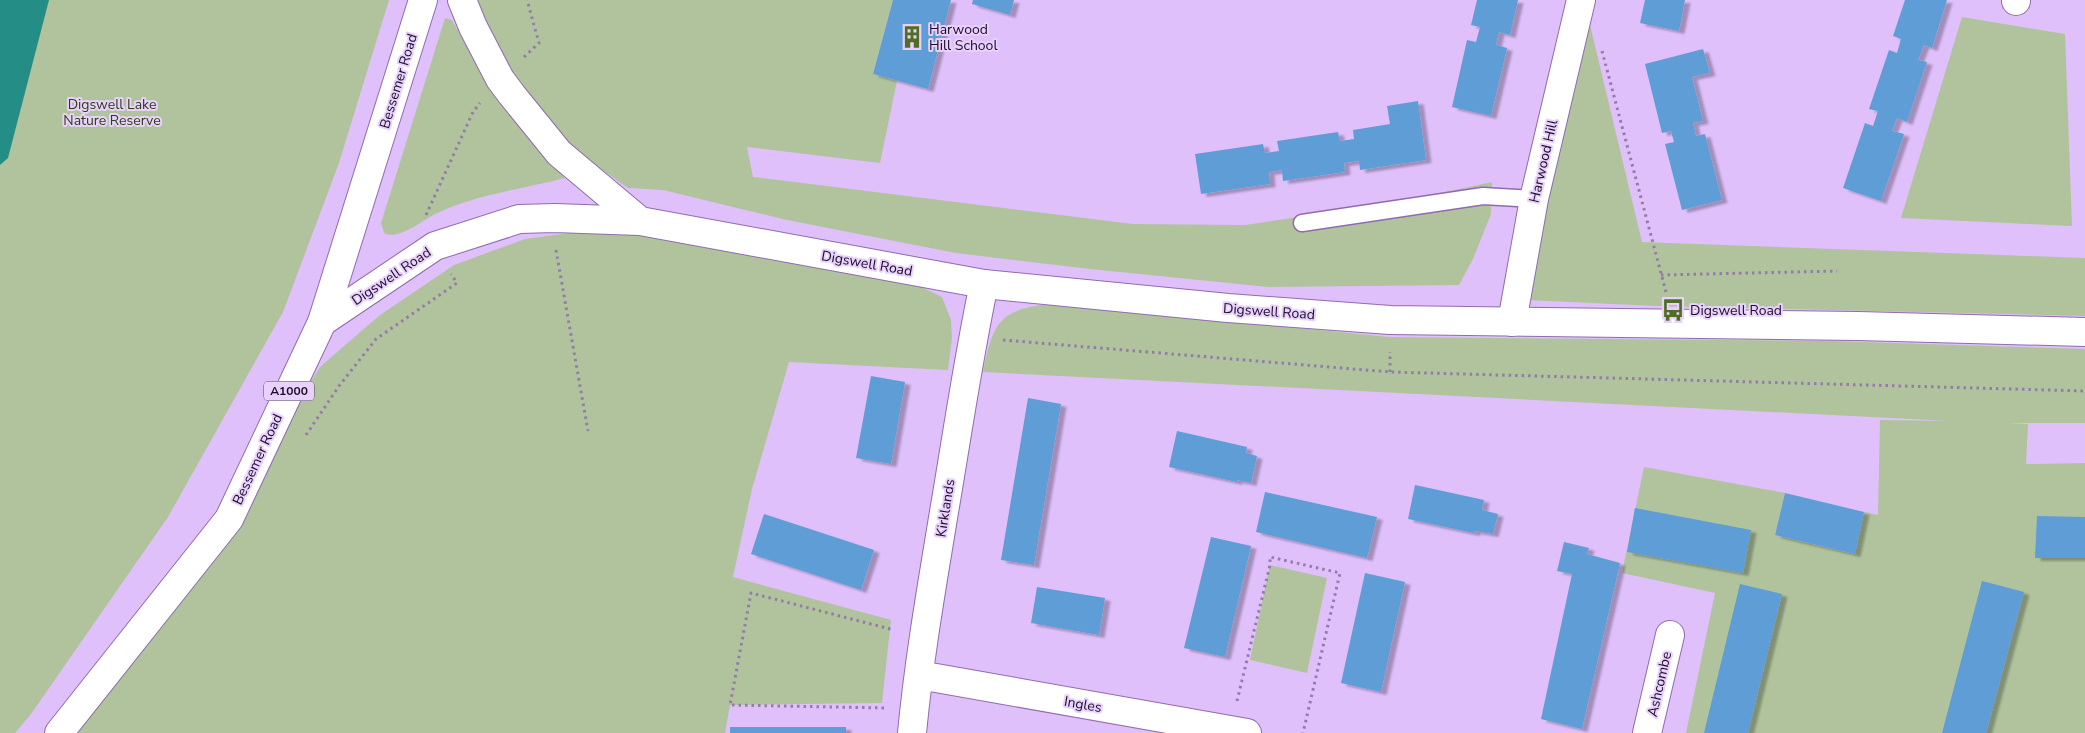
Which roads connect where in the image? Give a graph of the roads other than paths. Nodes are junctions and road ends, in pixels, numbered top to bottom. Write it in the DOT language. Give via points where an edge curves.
graph roads {
  1 [pos="423,0"];
  2 [pos="462,0"];
  3 [pos="1581,0"];
  4 [pos="1534,199"];
  5 [pos="640,221"];
  6 [pos="1302,223"];
  7 [pos="984,284"];
  8 [pos="322,322"];
  9 [pos="1512,322"];
  10 [pos="2085,332"];
  11 [pos="1670,635"];
  12 [pos="919,675"];
  13 [pos="913,721"];
  14 [pos="1239,732"];
  15 [pos="59,733"];
  16 [pos="1647,733"];
  1 -- 8 [label="street, Bessemer Road / A1000"];
  2 -- 5 [label="street, Digswell Road" via="500,79 512,95 559,153"];
  3 -- 4 [label="street, Harwood Hill"];
  4 -- 6 [label="lane" via="1483,196"];
  4 -- 9 [label="street, Harwood Hill"];
  5 -- 7 [label="street, Digswell Road"];
  5 -- 8 [label="street, Digswell Road" via="519,220 434,246"];
  7 -- 9 [label="street, Digswell Road" via="1390,320"];
  7 -- 12 [label="street, Kirklands"];
  8 -- 15 [label="street, Bessemer Road / A1000" via="229,519"];
  9 -- 10 [label="street, Digswell Road"];
  11 -- 16 [label="street, Ashcombe"];
  12 -- 13 [label="street, Kirklands"];
  12 -- 14 [label="street, Ingles"];
}
